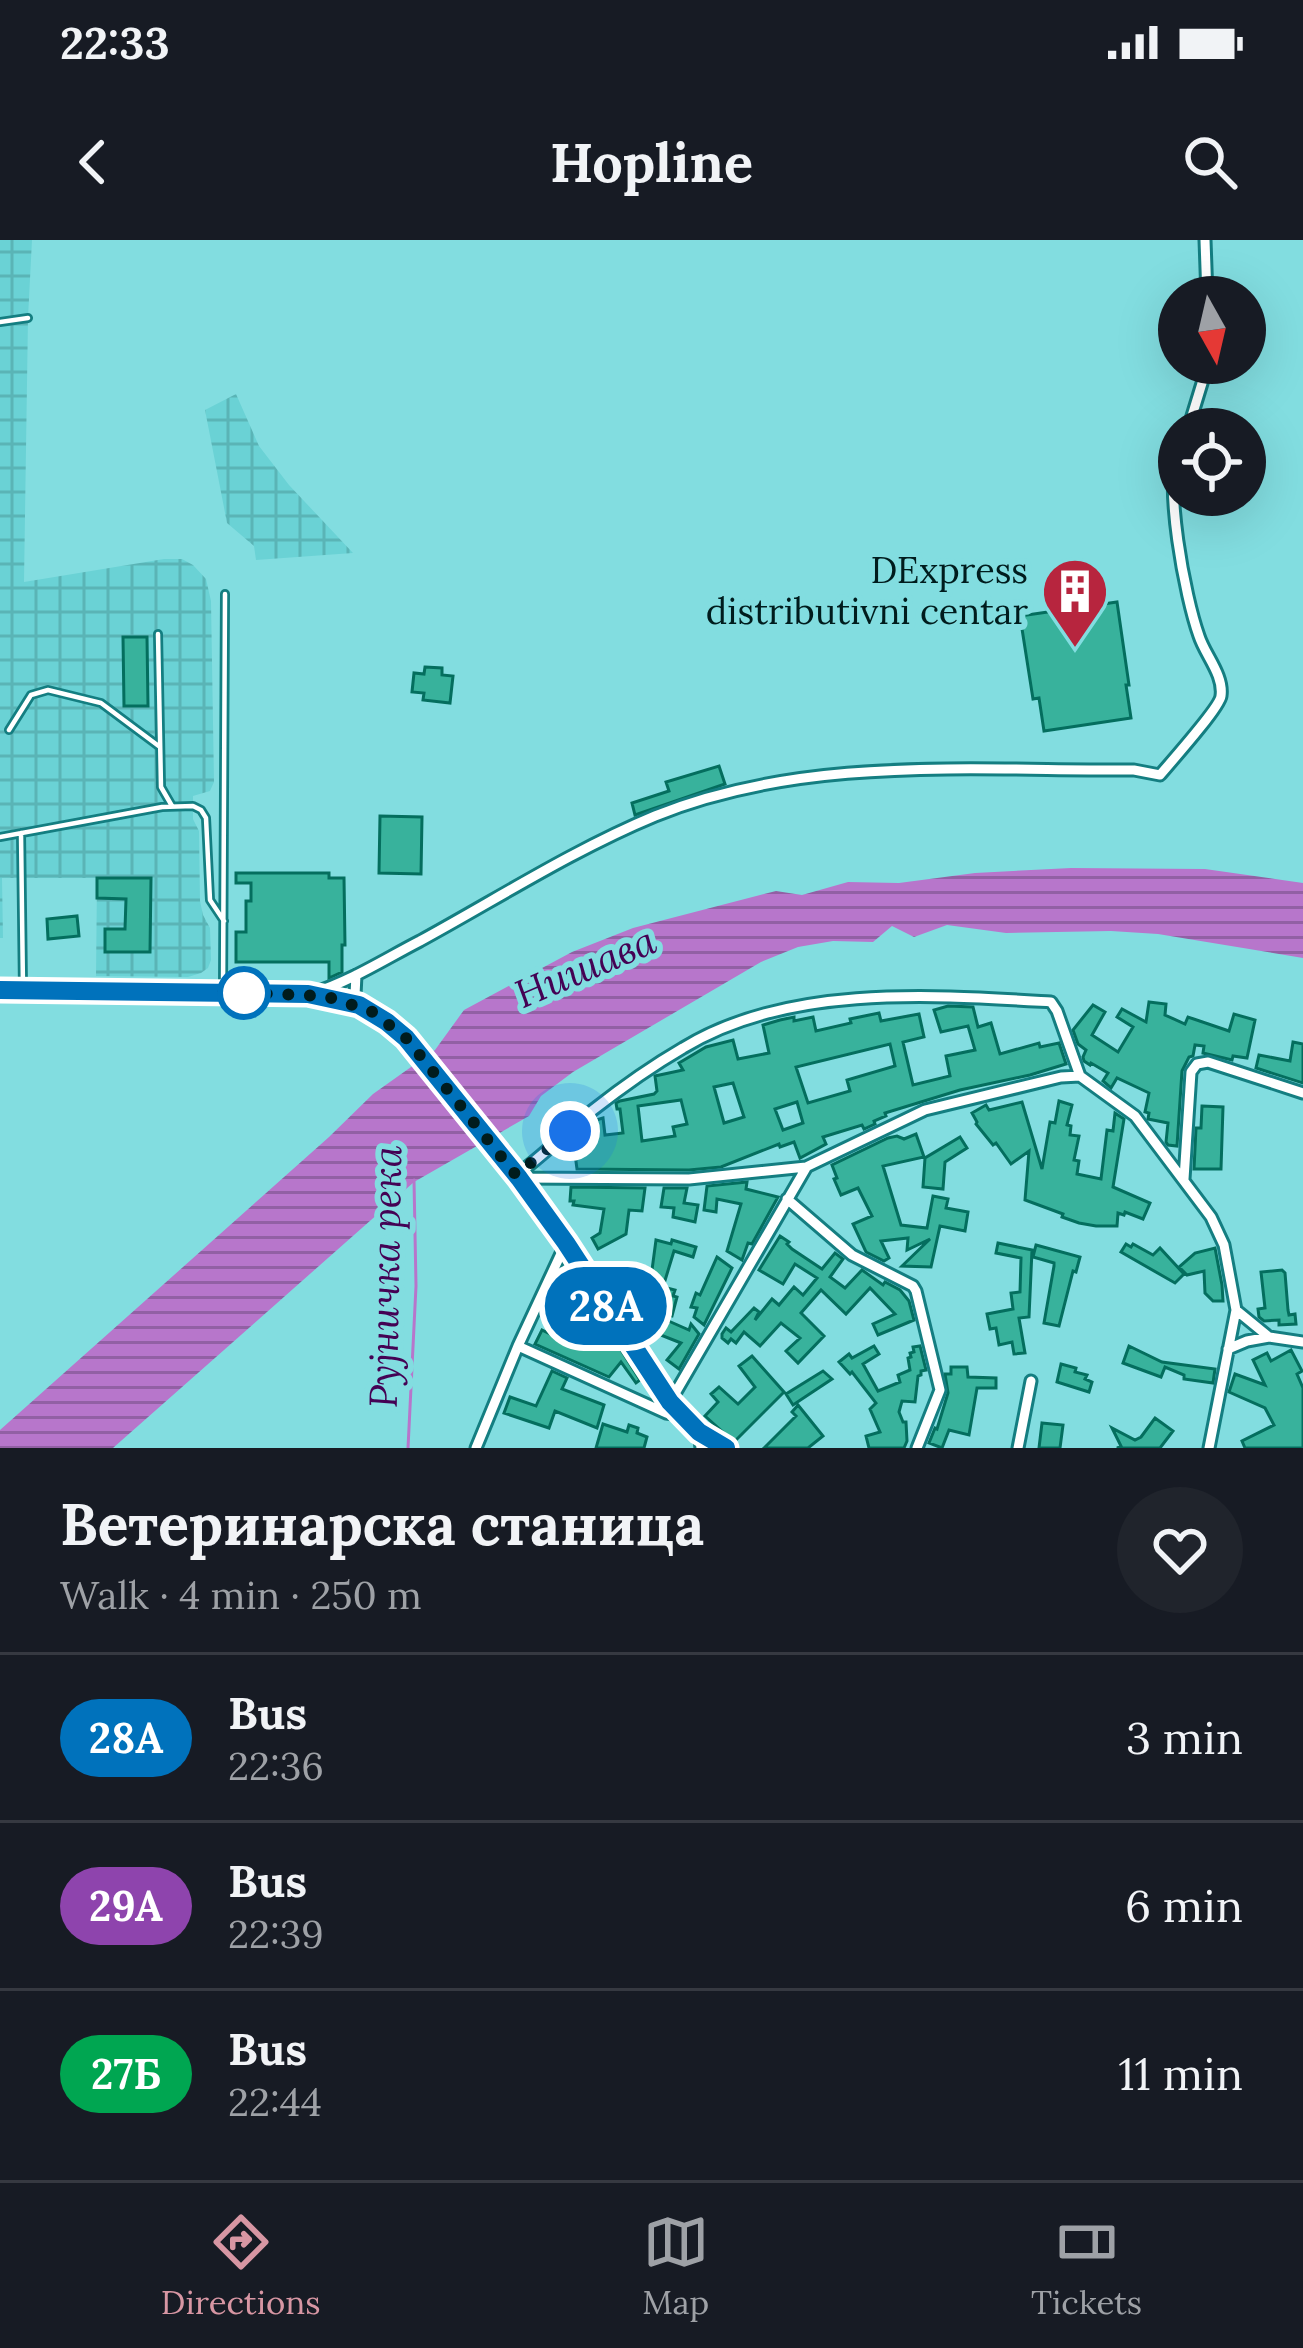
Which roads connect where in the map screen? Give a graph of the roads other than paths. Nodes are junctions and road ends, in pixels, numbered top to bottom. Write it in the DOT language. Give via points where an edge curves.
graph roads {
  1 [pos="1205,240"];
  2 [pos="1206,276"];
  3 [pos="28,319"];
  4 [pos="0,322"];
  5 [pos="1175,516"];
  6 [pos="225,594"];
  7 [pos="158,634"];
  8 [pos="9,730"];
  9 [pos="160,747"];
  10 [pos="172,806"];
  11 [pos="21,833"];
  12 [pos="0,837"];
  13 [pos="224,921"];
  14 [pos="356,976"];
  15 [pos="0,990"];
  16 [pos="23,991"];
  17 [pos="223,992"];
  18 [pos="308,994"];
  19 [pos="359,1005"];
  20 [pos="1080,1076"];
  21 [pos="1303,1094"];
  22 [pos="806,1167"];
  23 [pos="518,1177"];
  24 [pos="1184,1181"];
  25 [pos="787,1199"];
  26 [pos="566,1243"];
  27 [pos="1236,1310"];
  28 [pos="1269,1337"];
  29 [pos="1303,1342"];
  30 [pos="518,1346"];
  31 [pos="1228,1349"];
  32 [pos="1031,1381"];
  33 [pos="670,1402"];
  34 [pos="681,1415"];
  35 [pos="699,1432"];
  36 [pos="476,1448"];
  37 [pos="700,1448"];
  38 [pos="726,1448"];
  39 [pos="917,1448"];
  40 [pos="1018,1448"];
  41 [pos="1209,1448"];
  1 -- 2 [label="street"];
  3 -- 4 [label="lane"];
  5 -- 14 [label="street" via="1197,632 1222,690 1218,706 1160,775 853,772 728,793 594,846"];
  6 -- 13 [label="lane"];
  7 -- 9 [label="lane"];
  8 -- 9 [label="lane" via="31,695 48,690 100,703"];
  9 -- 10 [label="lane" via="161,787"];
  10 -- 11 [label="lane"];
  10 -- 13 [label="lane" via="193,806 206,818 210,900"];
  11 -- 12 [label="lane"];
  11 -- 16 [label="lane"];
  13 -- 17 [label="lane"];
  14 -- 18 [label="street"];
  14 -- 19 [label="street"];
  15 -- 16 [label="street"];
  16 -- 17 [label="street"];
  17 -- 18 [label="street"];
  18 -- 19 [label="street"];
  19 -- 23 [label="street" via="406,1038"];
  20 -- 22 [label="street" via="925,1110"];
  20 -- 23 [label="street" via="1051,1002 927,996 788,1010 683,1048 591,1112"];
  20 -- 24 [label="street" via="1135,1116"];
  21 -- 24 [label="street" via="1197,1064"];
  22 -- 23 [label="street" via="689,1179"];
  22 -- 25 [label="street"];
  23 -- 26 [label="street"];
  24 -- 27 [label="street" via="1224,1245"];
  25 -- 33 [label="street"];
  25 -- 39 [label="street" via="852,1255 913,1286 940,1390"];
  26 -- 30 [label="street"];
  26 -- 33 [label="street"];
  27 -- 28 [label="street"];
  27 -- 31 [label="street"];
  28 -- 29 [label="street"];
  28 -- 31 [label="street"];
  30 -- 34 [label="street"];
  30 -- 36 [label="street"];
  31 -- 41 [label="street"];
  32 -- 40 [label="street"];
  33 -- 34 [label="street"];
  34 -- 35 [label="street"];
  35 -- 37 [label="street"];
  35 -- 38 [label="street"];
}
